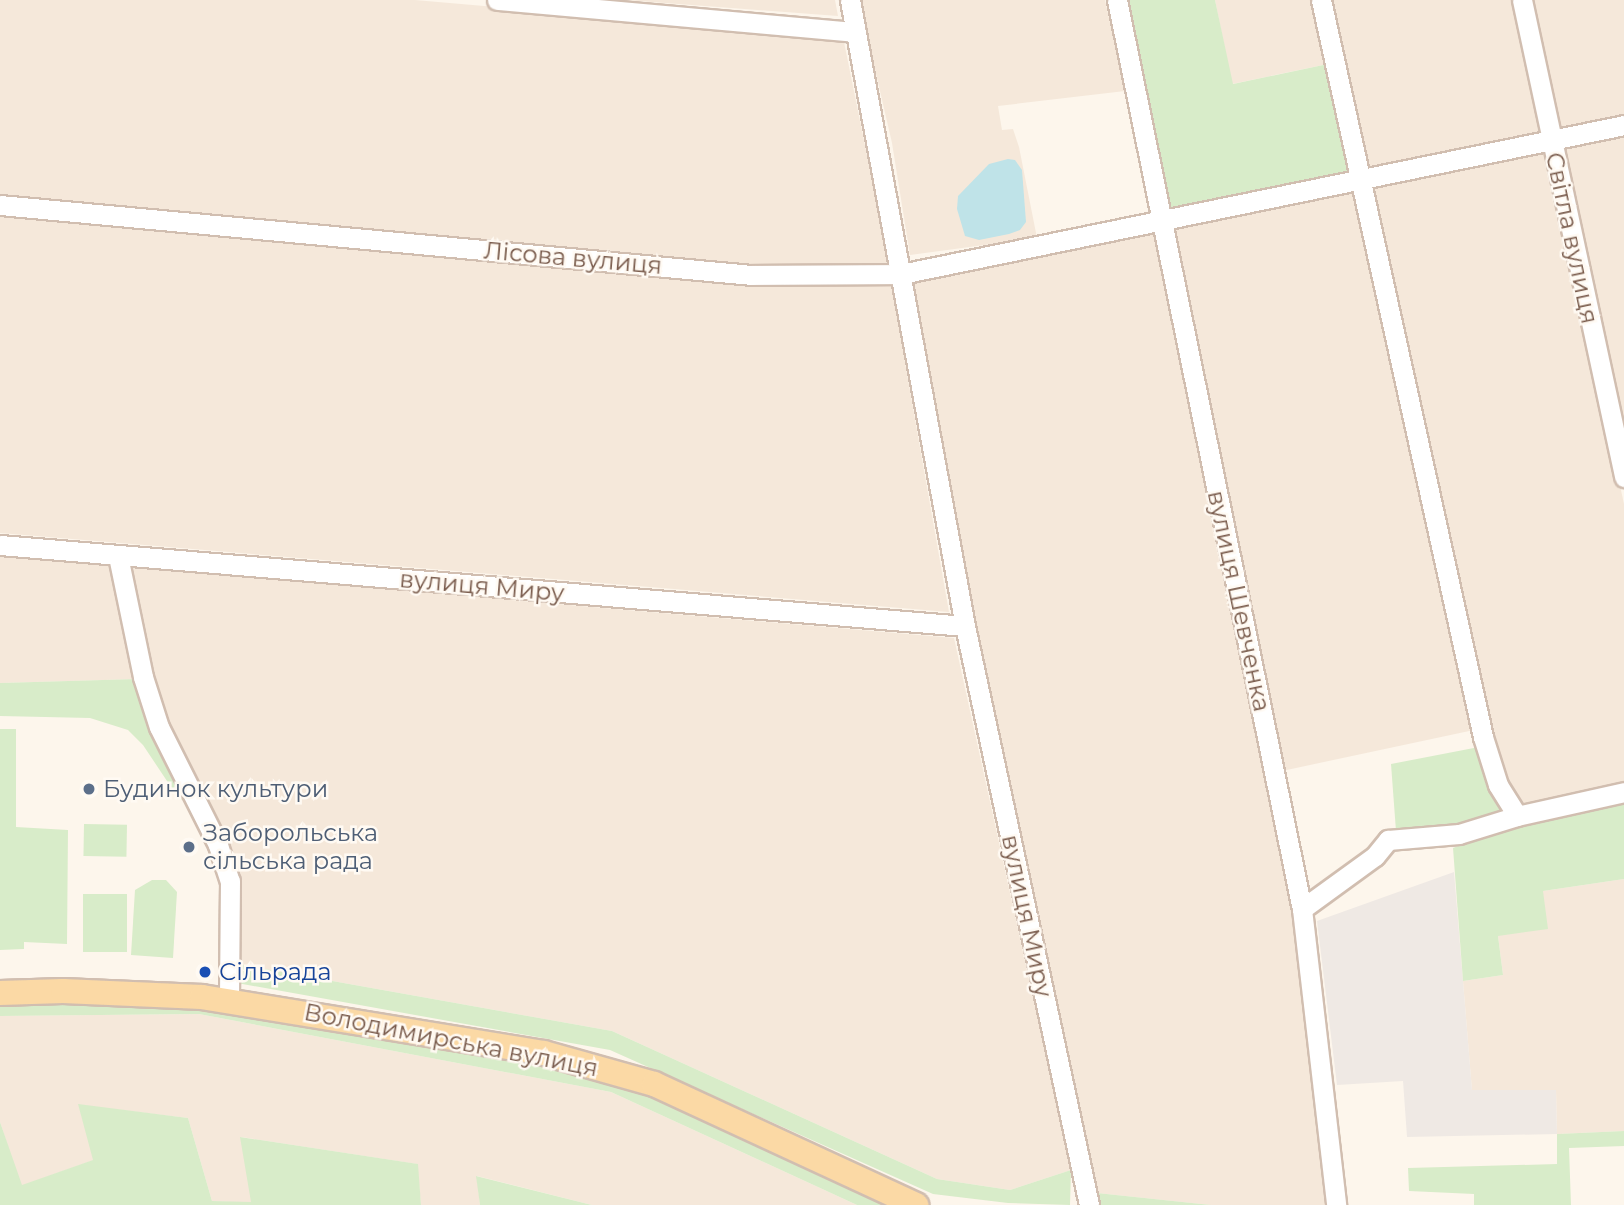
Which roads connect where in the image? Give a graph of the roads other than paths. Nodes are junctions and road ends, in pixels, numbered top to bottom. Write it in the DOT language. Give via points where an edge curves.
graph roads {
  1 [pos="497,0"];
  2 [pos="849,0"];
  3 [pos="1117,0"];
  4 [pos="1321,0"];
  5 [pos="1522,0"];
  6 [pos="856,32"];
  7 [pos="1624,125"];
  8 [pos="1551,140"];
  9 [pos="1359,180"];
  10 [pos="0,205"];
  11 [pos="1160,221"];
  12 [pos="901,274"];
  13 [pos="1624,477"];
  14 [pos="0,545"];
  15 [pos="118,556"];
  16 [pos="965,626"];
  17 [pos="1624,792"];
  18 [pos="1517,816"];
  19 [pos="1302,909"];
  20 [pos="0,993"];
  21 [pos="229,1001"];
  22 [pos="916,1205"];
  23 [pos="1089,1205"];
  24 [pos="1336,1205"];
  1 -- 6 [label="street"];
  2 -- 6 [label="street"];
  3 -- 11 [label="street, вулиця Шевченка"];
  4 -- 9 [label="street"];
  5 -- 8 [label="street, Світла вулиця"];
  6 -- 12 [label="street"];
  7 -- 8 [label="street, Лісова вулиця"];
  8 -- 9 [label="street, Лісова вулиця"];
  8 -- 13 [label="street, Світла вулиця"];
  9 -- 11 [label="street, Лісова вулиця"];
  9 -- 18 [label="street" via="1483,737 1498,785"];
  10 -- 12 [label="street, Лісова вулиця" via="752,275"];
  11 -- 12 [label="street, Лісова вулиця"];
  11 -- 19 [label="street, вулиця Шевченка"];
  12 -- 16 [label="street, вулиця Миру"];
  14 -- 15 [label="street, вулиця Миру"];
  15 -- 16 [label="street, вулиця Миру"];
  15 -- 21 [label="street" via="143,677 159,727 218,845 230,881"];
  16 -- 23 [label="street, вулиця Миру"];
  17 -- 18 [label="street"];
  18 -- 19 [label="street" via="1459,834 1388,840 1375,856"];
  19 -- 24 [label="street, вулиця Шевченка"];
  20 -- 21 [label="main road, Володимирська вулиця" via="63,991"];
  21 -- 22 [label="main road, Володимирська вулиця" via="532,1051 624,1074 717,1110"];
}
